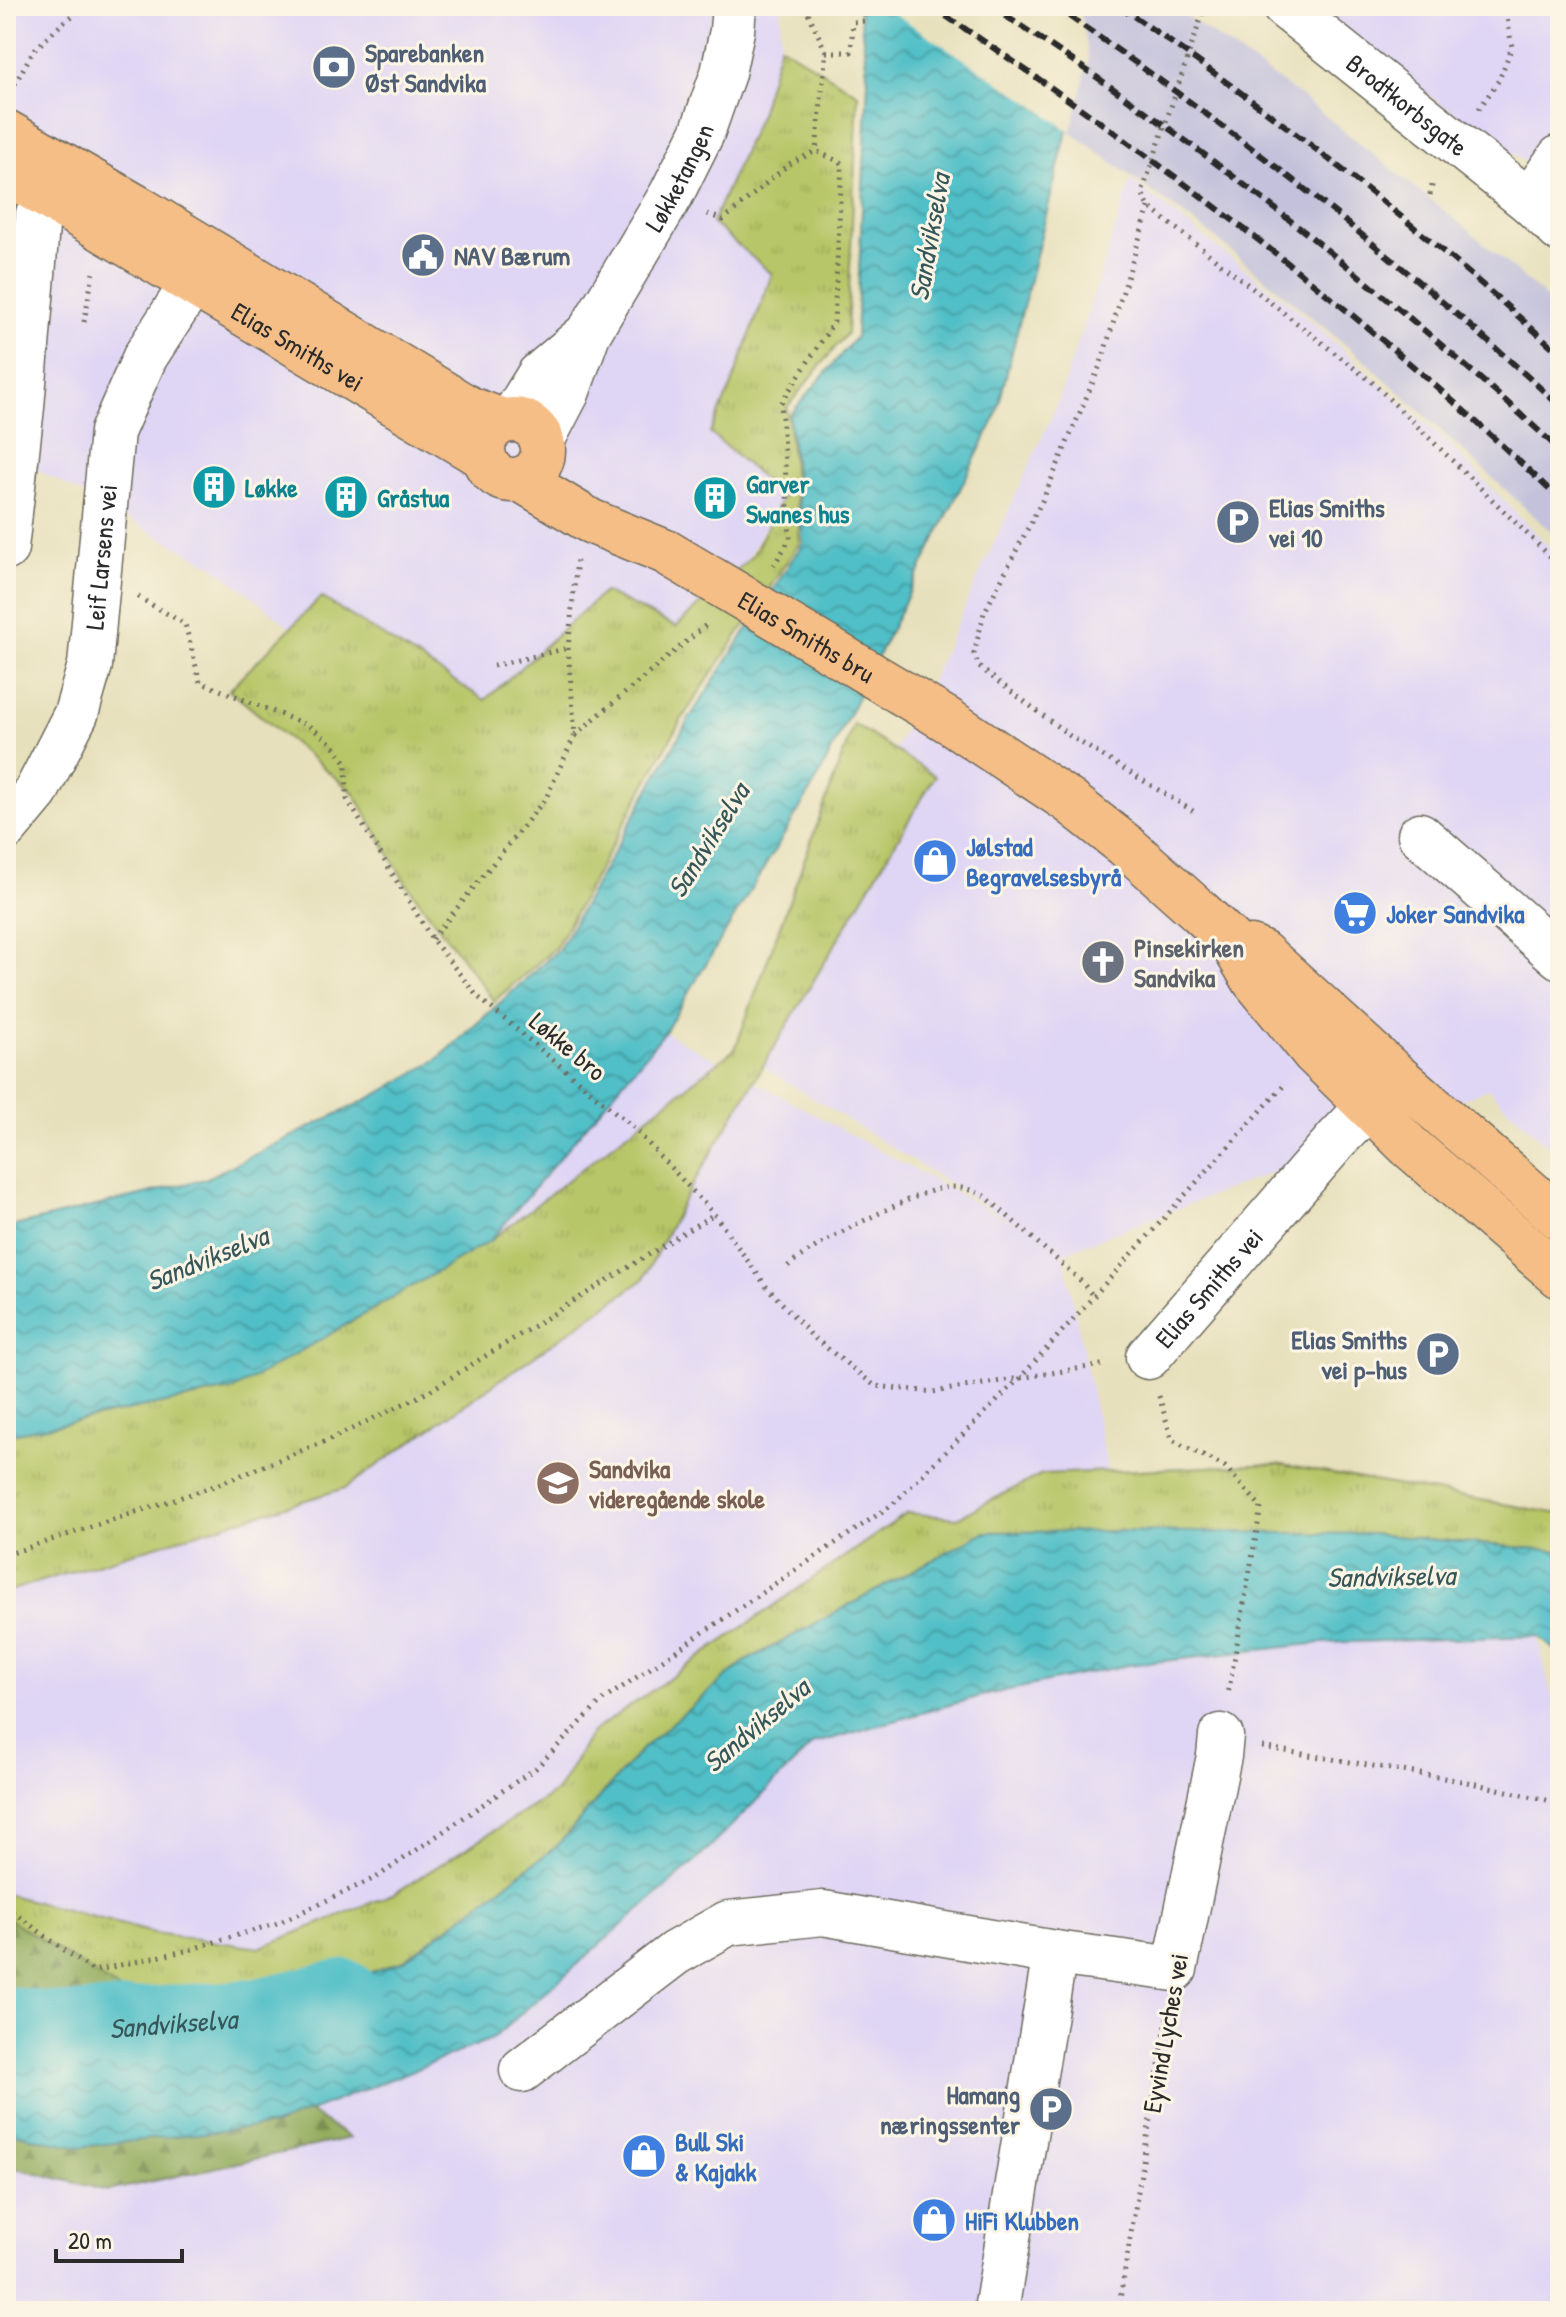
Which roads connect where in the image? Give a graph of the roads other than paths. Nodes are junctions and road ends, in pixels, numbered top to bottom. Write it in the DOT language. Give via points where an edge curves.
graph roads {
  1 [pos="734,6"];
  2 [pos="1289,8"];
  3 [pos="6,132"];
  4 [pos="1560,157"];
  5 [pos="6,172"];
  6 [pos="47,194"];
  7 [pos="1544,215"];
  8 [pos="114,235"];
  9 [pos="192,284"];
  10 [pos="517,446"];
  11 [pos="6,548"];
  12 [pos="666,552"];
  13 [pos="6,828"];
  14 [pos="1420,835"];
  15 [pos="1560,957"];
  16 [pos="1383,1091"];
  17 [pos="1560,1218"];
  18 [pos="1560,1276"];
  19 [pos="1148,1357"];
  20 [pos="1220,1746"];
  21 [pos="1055,1953"];
  22 [pos="522,2070"];
  23 [pos="996,2311"];
  1 -- 10 [label="street, Løkketangen" via="723,73 702,133 588,334 567,393"];
  2 -- 7 [label="street, Brodtkorbsgate"];
  3 -- 8 [label="main road"];
  4 -- 7 [label="street, Brodtkorbsgate"];
  5 -- 6 [label="main road"];
  6 -- 8 [label="main road"];
  6 -- 11 [label="street" via="38,214"];
  8 -- 9 [label="main road, Elias Smiths vei"];
  8 -- 10 [label="main road, Elias Smiths vei" via="468,408"];
  9 -- 10 [label="main road, Elias Smiths vei"];
  9 -- 13 [label="street, Leif Larsens vei" via="145,357 112,432 90,665 76,714 36,792"];
  10 -- 12 [label="main road, Elias Smiths vei" via="590,521"];
  12 -- 16 [label="main road, Elias Smiths bru, bridge" via="949,721 1069,801 1230,940 1254,980 1304,1041"];
  14 -- 15 [label="street"];
  16 -- 17 [label="main road"];
  16 -- 18 [label="main road" via="1409,1146"];
  16 -- 19 [label="street, Elias Smiths vei"];
  20 -- 21 [label="street, Eyvind Lyches vei" via="1175,1969"];
  21 -- 22 [label="street" via="823,1913 728,1923 675,1953"];
  21 -- 23 [label="street"];
}
